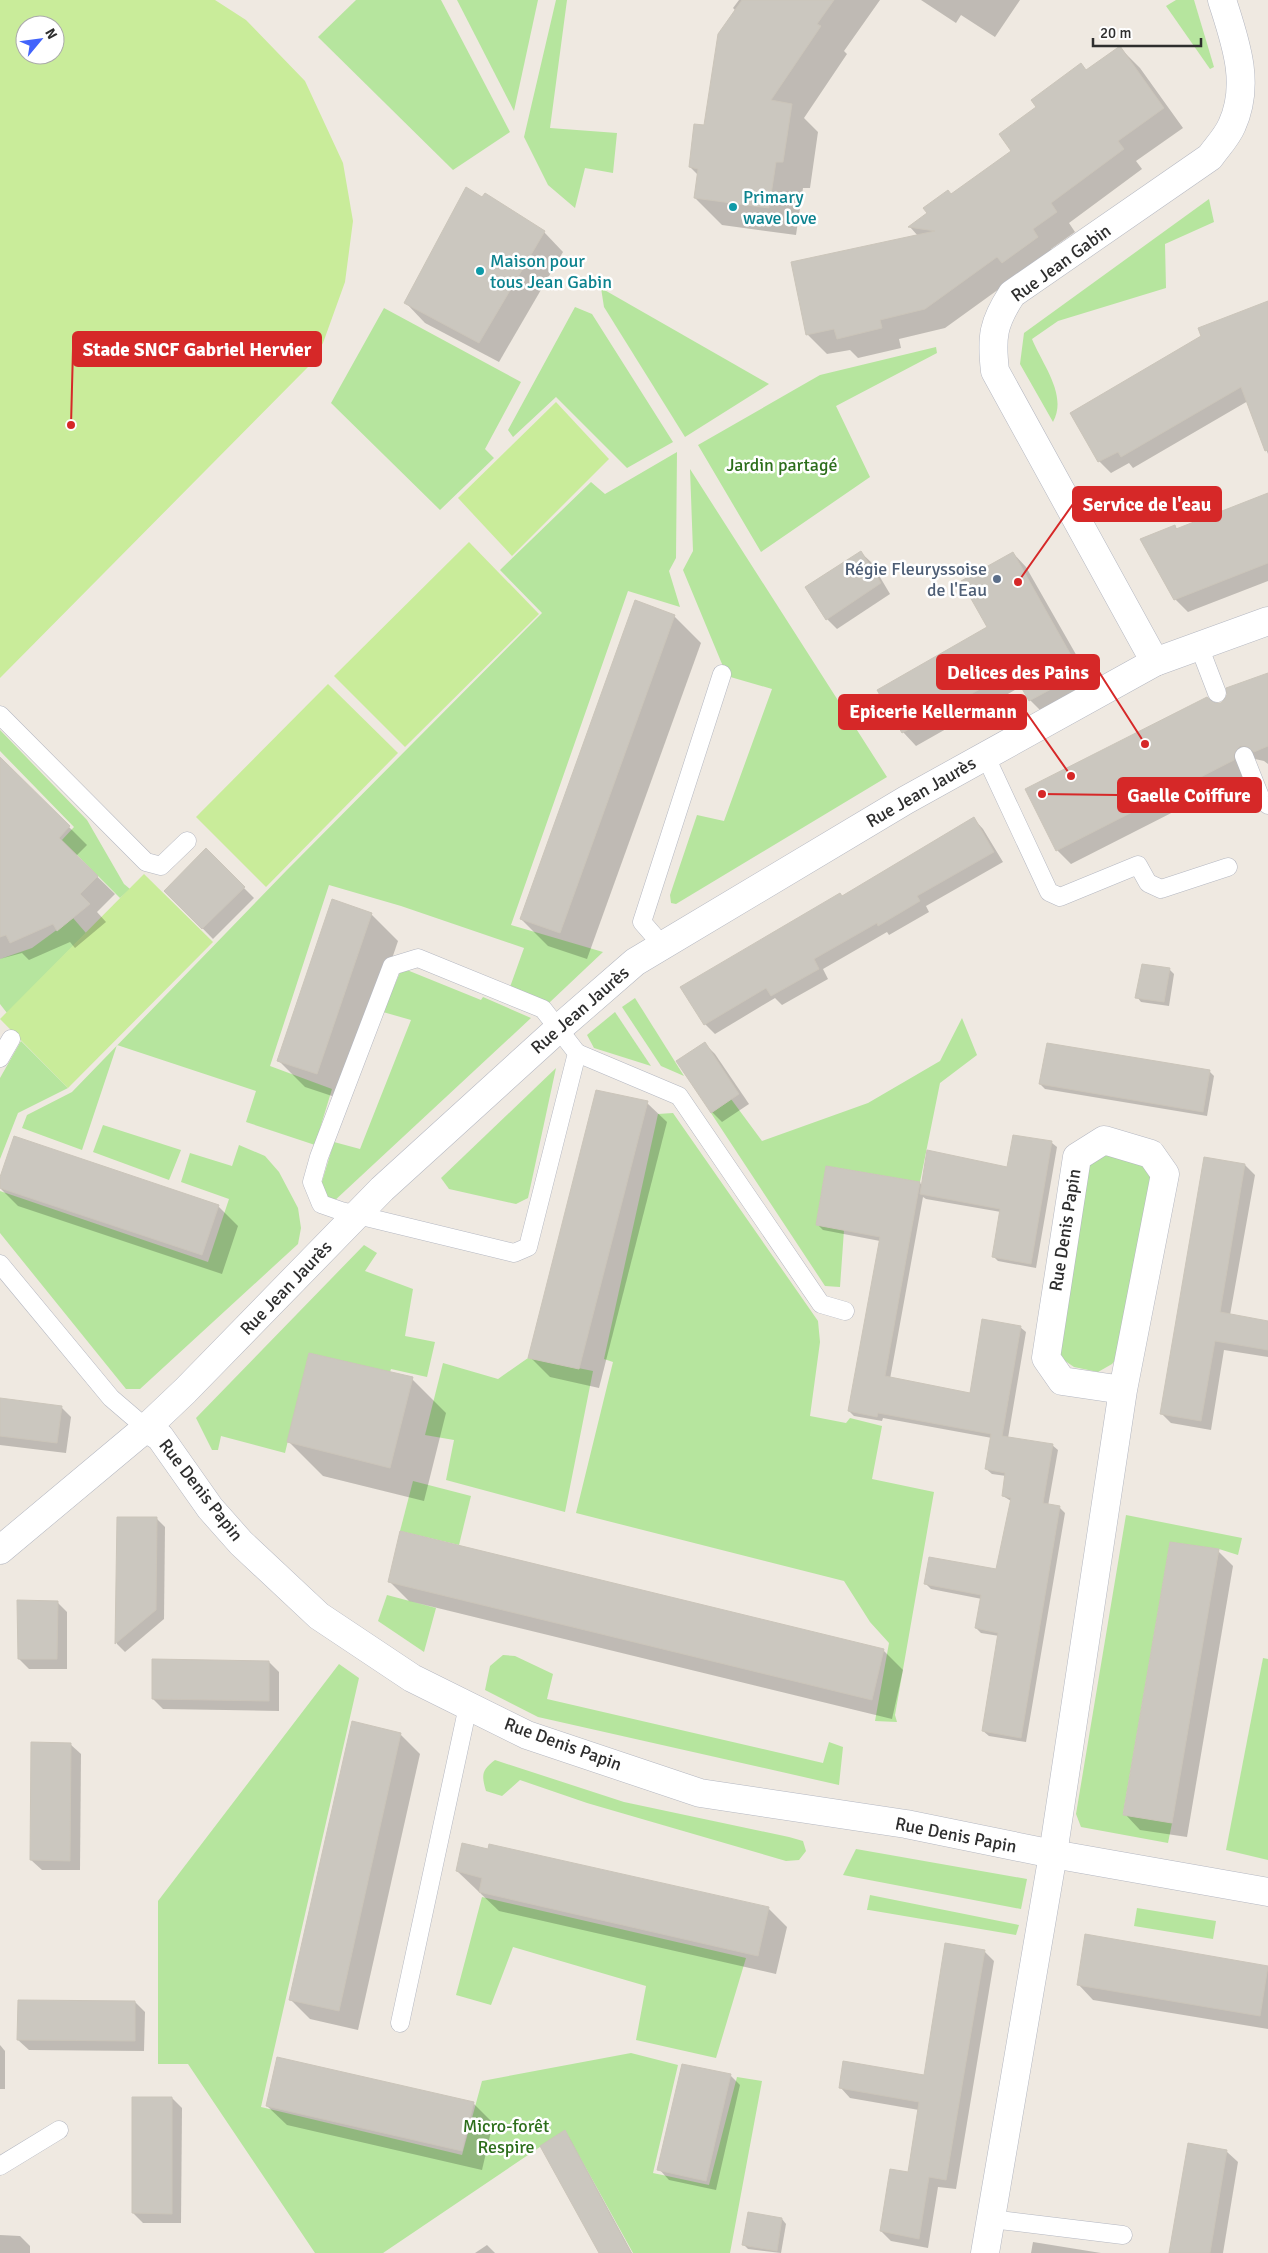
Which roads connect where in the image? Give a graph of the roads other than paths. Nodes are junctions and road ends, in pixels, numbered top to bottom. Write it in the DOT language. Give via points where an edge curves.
graph roads {
  1 [pos="1222,0"];
  2 [pos="1268,621"];
  3 [pos="1199,646"];
  4 [pos="1155,662"];
  5 [pos="722,674"];
  6 [pos="1217,692"];
  7 [pos="0,715"];
  8 [pos="985,755"];
  9 [pos="1244,756"];
  10 [pos="1268,805"];
  11 [pos="187,840"];
  12 [pos="1228,867"];
  13 [pos="662,946"];
  14 [pos="558,1029"];
  15 [pos="11,1039"];
  16 [pos="577,1053"];
  17 [pos="0,1058"];
  18 [pos="356,1216"];
  19 [pos="0,1264"];
  20 [pos="845,1311"];
  21 [pos="1122,1390"];
  22 [pos="146,1428"];
  23 [pos="0,1550"];
  24 [pos="468,1706"];
  25 [pos="1053,1854"];
  26 [pos="1268,1892"];
  27 [pos="400,2023"];
  28 [pos="59,2130"];
  29 [pos="0,2166"];
  30 [pos="991,2219"];
  31 [pos="1123,2235"];
  32 [pos="985,2253"];
  1 -- 4 [label="street, Rue Jean Gabin" via="1242,73 1232,127 1210,157 1012,294 1000,313 992,345 995,371"];
  2 -- 3 [label="street, Rue Jean Jaurès"];
  3 -- 4 [label="street, Rue Jean Jaurès"];
  3 -- 6 [label="lane"];
  4 -- 8 [label="street, Rue Jean Jaurès"];
  5 -- 13 [label="lane" via="642,922"];
  7 -- 11 [label="lane" via="146,862 161,866"];
  8 -- 12 [label="lane" via="1049,892 1060,897 1138,865 1148,883 1161,889"];
  8 -- 13 [label="street, Rue Jean Jaurès"];
  9 -- 10 [label="lane" via="1261,799"];
  13 -- 14 [label="street, Rue Jean Jaurès" via="635,962"];
  14 -- 16 [label="lane"];
  14 -- 18 [label="street, Rue Jean Jaurès"];
  14 -- 18 [label="lane" via="543,1009 418,958 392,966 312,1182 321,1204"];
  15 -- 17 [label="lane"];
  16 -- 18 [label="lane" via="528,1246 514,1253"];
  16 -- 20 [label="lane" via="679,1096 821,1304"];
  18 -- 22 [label="street, Rue Jean Jaurès"];
  19 -- 22 [label="lane" via="111,1398"];
  21 -- 21 [label="street, Rue Denis Papin" via="1165,1174 1151,1154 1104,1140 1077,1157 1046,1358 1062,1381"];
  21 -- 25 [label="street, Rue Denis Papin"];
  22 -- 23 [label="street, Rue Jean Jaurès"];
  22 -- 24 [label="street, Rue Denis Papin" via="160,1437 210,1508 241,1543 319,1616 412,1678"];
  24 -- 25 [label="street, Rue Denis Papin" via="527,1735 700,1793 906,1824"];
  24 -- 27 [label="lane"];
  25 -- 26 [label="street, Rue Denis Papin"];
  25 -- 30 [label="street, Rue Denis Papin"];
  28 -- 29 [label="lane"];
  30 -- 31 [label="lane"];
  30 -- 32 [label="street, Rue Denis Papin"];
}
